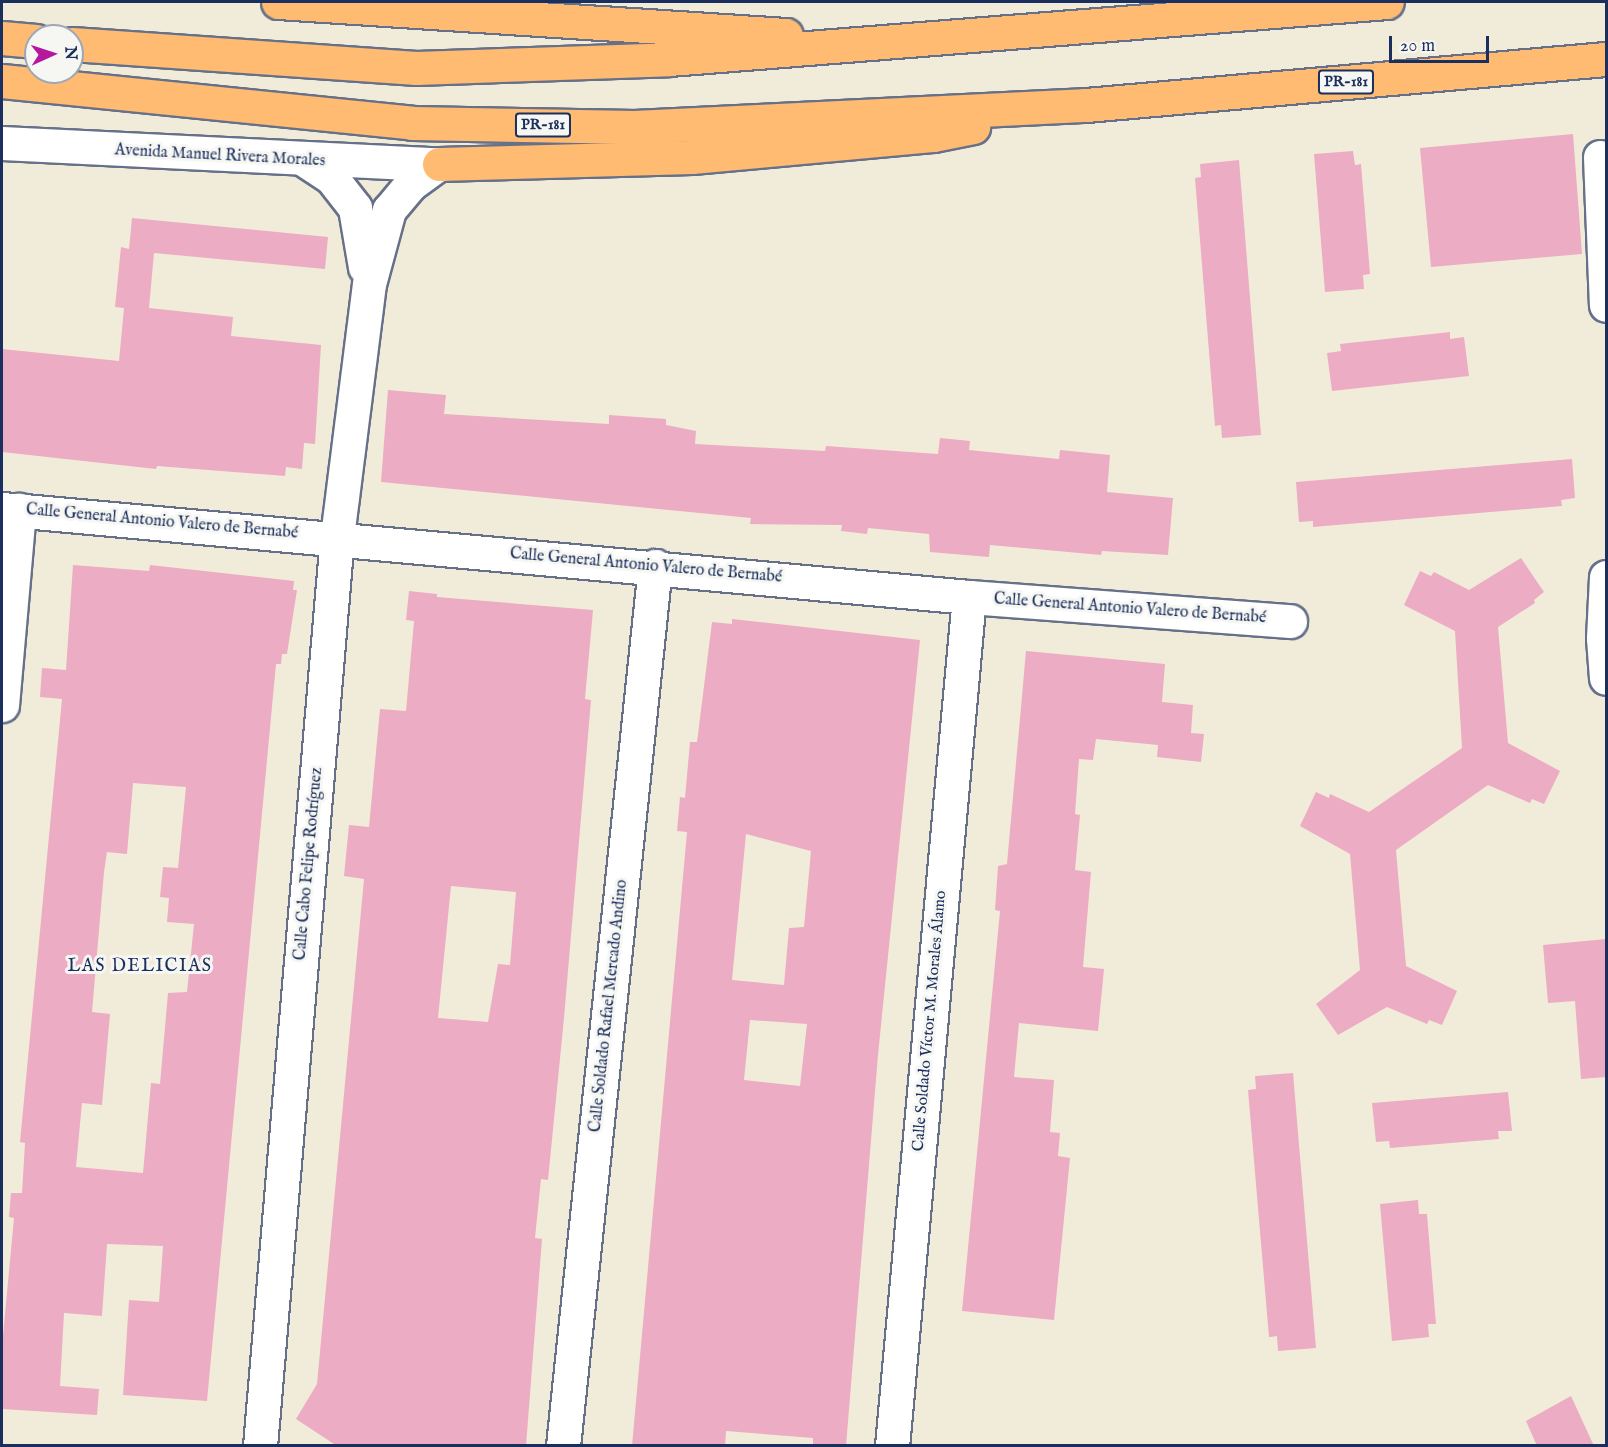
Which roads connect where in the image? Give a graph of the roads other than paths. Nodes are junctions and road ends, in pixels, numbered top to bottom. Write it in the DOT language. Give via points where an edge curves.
graph roads {
  1 [pos="278,2"];
  2 [pos="1387,2"];
  3 [pos="2,38"];
  4 [pos="24,40"];
  5 [pos="880,44"];
  6 [pos="84,45"];
  7 [pos="1606,59"];
  8 [pos="2,81"];
  9 [pos="1086,105"];
  10 [pos="2,143"];
  11 [pos="1600,157"];
  12 [pos="306,161"];
  13 [pos="439,164"];
  14 [pos="369,284"];
  15 [pos="1606,305"];
  16 [pos="10,510"];
  17 [pos="337,537"];
  18 [pos="655,566"];
  19 [pos="1606,577"];
  20 [pos="969,597"];
  21 [pos="1290,621"];
  22 [pos="1606,678"];
  23 [pos="2,705"];
  24 [pos="260,1446"];
  25 [pos="563,1446"];
  26 [pos="892,1446"];
  1 -- 5 [label="highway" via="439,15 724,29"];
  2 -- 5 [label="highway"];
  3 -- 4 [label="highway"];
  5 -- 6 [label="highway" via="669,59 416,68"];
  7 -- 9 [label="highway, PR-181"];
  8 -- 9 [label="highway, PR-181" via="412,123 636,127"];
  9 -- 13 [label="highway" via="933,135 692,157"];
  10 -- 12 [label="street, Avenida Manuel Rivera Morales"];
  11 -- 15 [label="street"];
  12 -- 13 [label="street, Avenida Manuel Rivera Morales"];
  12 -- 14 [label="street" via="331,177 355,208"];
  13 -- 14 [label="street" via="411,184 389,210"];
  14 -- 17 [label="street, Calle Cabo Felipe Rodríguez"];
  16 -- 17 [label="street, Calle General Antonio Valero de Bernabé"];
  16 -- 23 [label="street"];
  17 -- 18 [label="street, Calle General Antonio Valero de Bernabé"];
  17 -- 24 [label="street, Calle Cabo Felipe Rodríguez"];
  18 -- 20 [label="street, Calle General Antonio Valero de Bernabé"];
  18 -- 25 [label="street, Calle Soldado Rafael Mercado Andino"];
  19 -- 22 [label="street"];
  20 -- 21 [label="street, Calle General Antonio Valero de Bernabé"];
  20 -- 26 [label="street, Calle Soldado Víctor M. Morales Álamo"];
}
